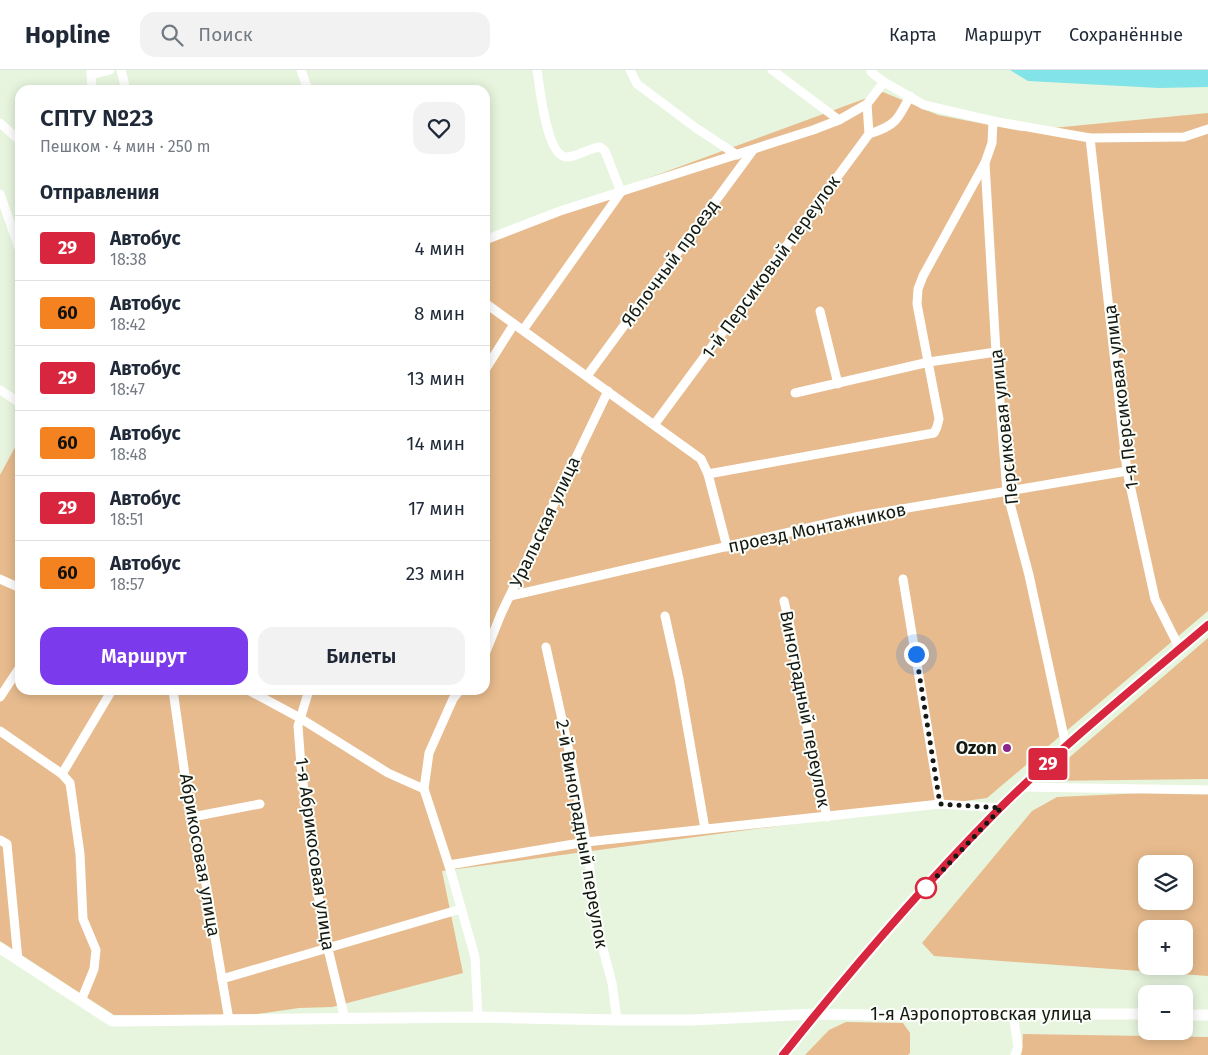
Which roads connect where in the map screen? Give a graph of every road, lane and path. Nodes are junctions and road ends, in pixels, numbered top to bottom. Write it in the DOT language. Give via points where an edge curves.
graph roads {
  1 [pos="110,70"];
  2 [pos="121,70"];
  3 [pos="301,70"];
  4 [pos="537,70"];
  5 [pos="630,70"];
  6 [pos="772,70"];
  7 [pos="870,71"];
  8 [pos="91,72"];
  9 [pos="884,82"];
  10 [pos="92,85"];
  11 [pos="125,85"];
  12 [pos="306,85"];
  13 [pos="910,96"];
  14 [pos="867,104"];
  15 [pos="839,120"];
  16 [pos="993,120"];
  17 [pos="0,123"];
  18 [pos="1208,129"];
  19 [pos="869,134"];
  20 [pos="15,136"];
  21 [pos="1090,138"];
  22 [pos="753,150"];
  23 [pos="737,155"];
  24 [pos="985,163"];
  25 [pos="621,192"];
  26 [pos="0,194"];
  27 [pos="15,237"];
  28 [pos="490,238"];
  29 [pos="490,307"];
  30 [pos="820,311"];
  31 [pos="514,324"];
  32 [pos="522,330"];
  33 [pos="996,352"];
  34 [pos="490,362"];
  35 [pos="929,362"];
  36 [pos="587,376"];
  37 [pos="838,384"];
  38 [pos="0,390"];
  39 [pos="608,391"];
  40 [pos="795,393"];
  41 [pos="15,400"];
  42 [pos="654,424"];
  43 [pos="1127,471"];
  44 [pos="708,474"];
  45 [pos="1007,492"];
  46 [pos="727,547"];
  47 [pos="903,579"];
  48 [pos="0,580"];
  49 [pos="15,586"];
  50 [pos="510,596"];
  51 [pos="784,601"];
  52 [pos="665,616"];
  53 [pos="1208,625"];
  54 [pos="490,642"];
  55 [pos="546,647"];
  56 [pos="1180,648"];
  57 [pos="15,674"];
  58 [pos="109,695"];
  59 [pos="174,695"];
  60 [pos="257,695"];
  61 [pos="307,695"];
  62 [pos="456,695"];
  63 [pos="0,697"];
  64 [pos="300,718"];
  65 [pos="0,731"];
  66 [pos="1066,746"];
  67 [pos="62,774"];
  68 [pos="1022,788"];
  69 [pos="424,789"];
  70 [pos="1208,790"];
  71 [pos="260,804"];
  72 [pos="940,804"];
  73 [pos="1001,808"];
  74 [pos="827,816"];
  75 [pos="192,817"];
  76 [pos="705,829"];
  77 [pos="0,840"];
  78 [pos="586,842"];
  79 [pos="449,864"];
  80 [pos="462,909"];
  81 [pos="0,948"];
  82 [pos="328,948"];
  83 [pos="18,960"];
  84 [pos="222,979"];
  85 [pos="81,1001"];
  86 [pos="816,1014"];
  87 [pos="1013,1014"];
  88 [pos="1138,1014"];
  89 [pos="1193,1015"];
  90 [pos="1208,1015"];
  91 [pos="478,1017"];
  92 [pos="345,1019"];
  93 [pos="229,1020"];
  94 [pos="617,1020"];
  95 [pos="783,1055"];
  96 [pos="1015,1055"];
  1 -- 8 [label="street"];
  2 -- 11 [label="street"];
  3 -- 12 [label="street"];
  4 -- 25 [label="street" via="555,150 568,157 600,147"];
  5 -- 23 [label="street" via="637,84"];
  6 -- 15 [label="street"];
  7 -- 9 [label="street"];
  8 -- 10 [label="street"];
  9 -- 13 [label="street"];
  9 -- 14 [label="street"];
  13 -- 16 [label="street" via="924,105"];
  13 -- 19 [label="street" via="900,115 886,129"];
  14 -- 15 [label="street"];
  14 -- 19 [label="street"];
  15 -- 22 [label="street"];
  16 -- 21 [label="street"];
  16 -- 24 [label="street" via="992,143"];
  17 -- 20 [label="street"];
  18 -- 21 [label="street" via="1184,137"];
  19 -- 42 [label="street, 1-й Персиковый переулок"];
  21 -- 43 [label="street, 1-я Персиковая улица"];
  22 -- 23 [label="street"];
  22 -- 36 [label="street, Яблочный проезд"];
  23 -- 25 [label="street"];
  24 -- 33 [label="street, Персиковая улица"];
  24 -- 35 [label="street" via="918,289 917,304"];
  25 -- 28 [label="street"];
  25 -- 32 [label="street"];
  26 -- 27 [label="street"];
  29 -- 31 [label="street"];
  30 -- 37 [label="street"];
  31 -- 32 [label="street"];
  31 -- 34 [label="street"];
  32 -- 36 [label="street"];
  33 -- 35 [label="street"];
  33 -- 45 [label="street, Персиковая улица"];
  35 -- 37 [label="street"];
  35 -- 44 [label="street" via="939,419 934,433"];
  36 -- 39 [label="street"];
  37 -- 40 [label="street"];
  38 -- 41 [label="street"];
  39 -- 42 [label="street"];
  39 -- 50 [label="street, Уральская улица"];
  42 -- 44 [label="street" via="701,460"];
  43 -- 45 [label="street, проезд Монтажников"];
  43 -- 56 [label="street, 1-я Персиковая улица" via="1155,599"];
  44 -- 46 [label="street"];
  45 -- 46 [label="street, проезд Монтажников" via="860,516"];
  45 -- 66 [label="street, Персиковая улица" via="1029,575"];
  46 -- 50 [label="street, проезд Монтажников"];
  47 -- 72 [label="street"];
  48 -- 49 [label="street"];
  50 -- 54 [label="street, Уральская улица"];
  51 -- 74 [label="street, Виноградный переулок"];
  52 -- 76 [label="street"];
  53 -- 56 [label="main road"];
  55 -- 78 [label="street, 2-й Виноградный переулок"];
  56 -- 66 [label="main road"];
  57 -- 63 [label="street"];
  58 -- 67 [label="street"];
  59 -- 75 [label="street, Абрикосовая улица"];
  60 -- 64 [label="street"];
  61 -- 64 [label="street, 1-я Абрикосовая улица"];
  62 -- 69 [label="street" via="429,753"];
  64 -- 69 [label="street" via="388,773"];
  64 -- 82 [label="street, 1-я Абрикосовая улица" via="300,766"];
  65 -- 67 [label="street"];
  66 -- 68 [label="main road"];
  67 -- 85 [label="street" via="70,782 80,854 83,919 96,950 94,969"];
  68 -- 70 [label="street"];
  68 -- 73 [label="main road"];
  69 -- 79 [label="street"];
  71 -- 75 [label="street"];
  72 -- 73 [label="street"];
  72 -- 74 [label="street"];
  73 -- 86 [label="main road"];
  74 -- 76 [label="street"];
  75 -- 84 [label="street, Абрикосовая улица"];
  76 -- 78 [label="street"];
  77 -- 83 [label="street" via="6,844"];
  78 -- 79 [label="street"];
  78 -- 94 [label="street, 2-й Виноградный переулок" via="599,934 612,983"];
  79 -- 80 [label="street"];
  80 -- 82 [label="street"];
  80 -- 91 [label="street" via="475,957"];
  81 -- 83 [label="street"];
  82 -- 84 [label="street"];
  82 -- 92 [label="street, 1-я Абрикосовая улица"];
  83 -- 85 [label="street"];
  84 -- 93 [label="street, Абрикосовая улица"];
  85 -- 93 [label="street, 1-я Аэропортовская улица" via="112,1022"];
  86 -- 87 [label="street, 1-я Аэропортовская улица"];
  86 -- 94 [label="street, 1-я Аэропортовская улица"];
  86 -- 95 [label="main road"];
  87 -- 88 [label="street, 1-я Аэропортовская улица"];
  87 -- 96 [label="street" via="1018,1047"];
  89 -- 90 [label="street"];
  91 -- 92 [label="street, 1-я Аэропортовская улица"];
  91 -- 94 [label="street, 1-я Аэропортовская улица"];
  92 -- 93 [label="street, 1-я Аэропортовская улица"];
}
